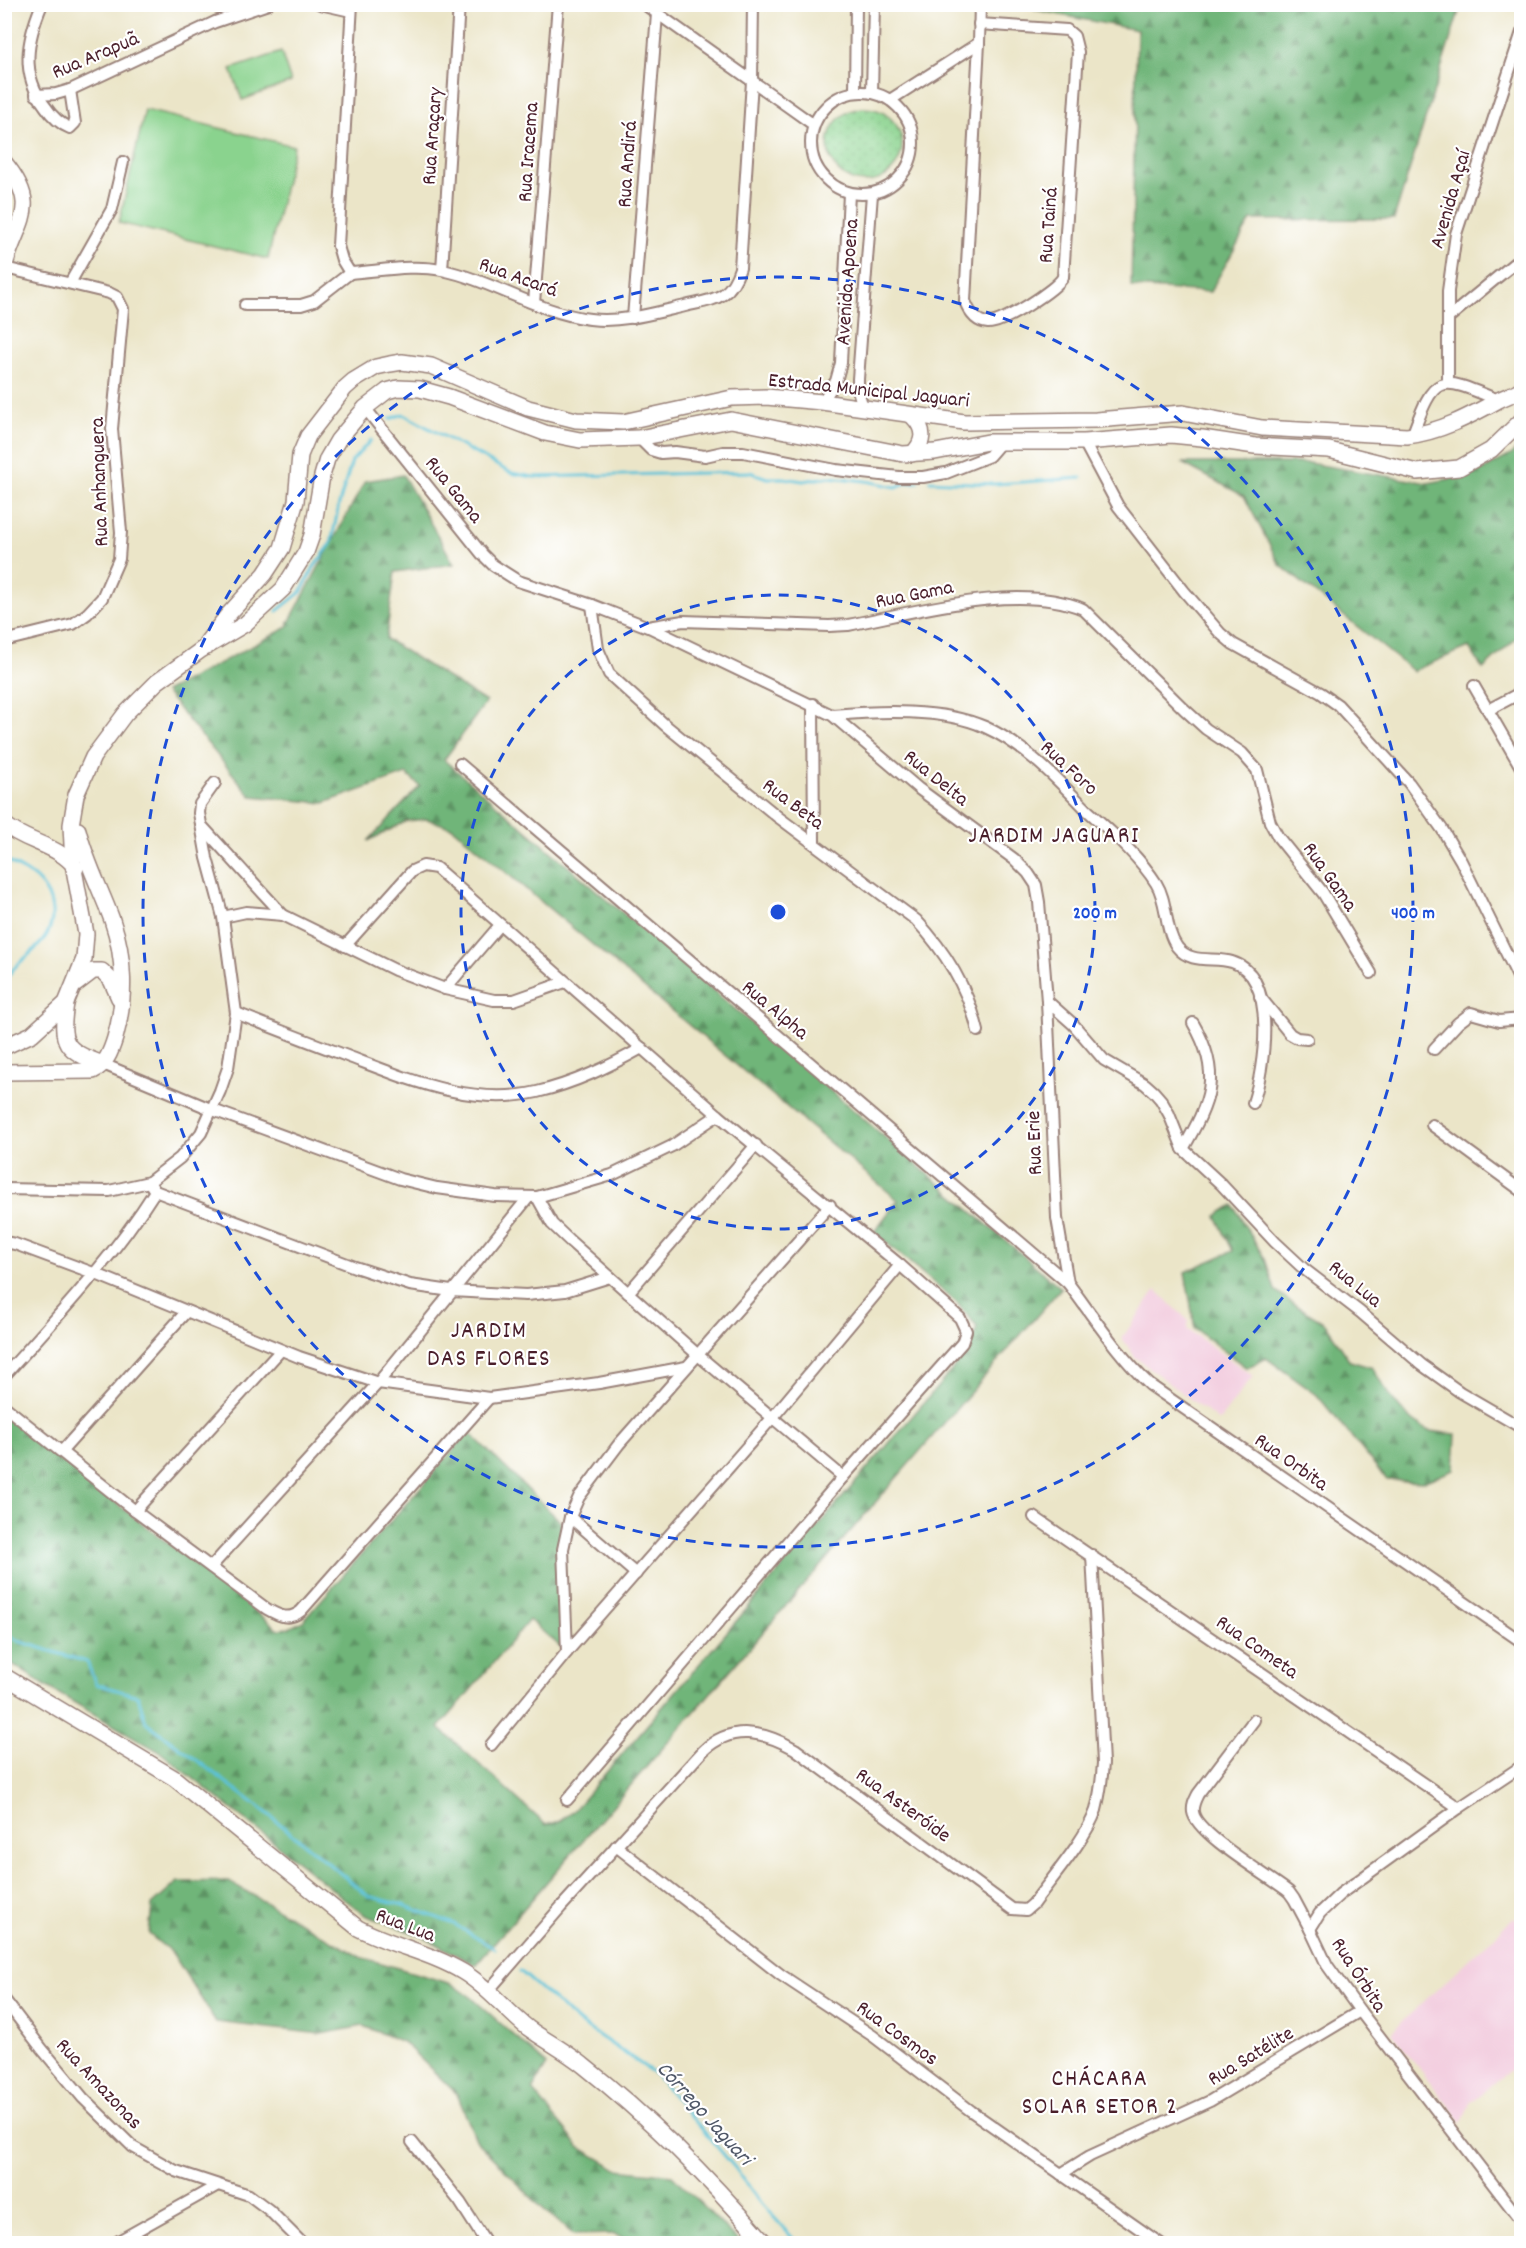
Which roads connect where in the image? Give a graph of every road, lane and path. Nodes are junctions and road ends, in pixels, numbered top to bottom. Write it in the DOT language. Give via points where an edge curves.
graph roads {
  1 [pos="42,4"];
  2 [pos="268,4"];
  3 [pos="320,4"];
  4 [pos="459,4"];
  5 [pos="558,4"];
  6 [pos="753,4"];
  7 [pos="855,4"];
  8 [pos="874,4"];
  9 [pos="980,4"];
  10 [pos="351,8"];
  11 [pos="650,8"];
  12 [pos="980,24"];
  13 [pos="1521,32"];
  14 [pos="979,43"];
  15 [pos="752,81"];
  16 [pos="70,90"];
  17 [pos="855,92"];
  18 [pos="872,93"];
  19 [pos="36,94"];
  20 [pos="890,100"];
  21 [pos="814,125"];
  22 [pos="123,162"];
  23 [pos="7,172"];
  24 [pos="849,193"];
  25 [pos="872,194"];
  26 [pos="1521,257"];
  27 [pos="4,268"];
  28 [pos="442,270"];
  29 [pos="350,273"];
  30 [pos="70,283"];
  31 [pos="534,303"];
  32 [pos="245,305"];
  33 [pos="633,318"];
  34 [pos="1448,318"];
  35 [pos="376,367"];
  36 [pos="1448,382"];
  37 [pos="387,391"];
  38 [pos="1520,392"];
  39 [pos="766,397"];
  40 [pos="1498,400"];
  41 [pos="822,402"];
  42 [pos="364,408"];
  43 [pos="864,408"];
  44 [pos="1521,412"];
  45 [pos="1170,414"];
  46 [pos="913,417"];
  47 [pos="1521,420"];
  48 [pos="317,424"];
  49 [pos="763,425"];
  50 [pos="1171,435"];
  51 [pos="1412,436"];
  52 [pos="639,438"];
  53 [pos="338,440"];
  54 [pos="1002,441"];
  55 [pos="1084,442"];
  56 [pos="1491,450"];
  57 [pos="912,454"];
  58 [pos="592,605"];
  59 [pos="648,627"];
  60 [pos="4,641"];
  61 [pos="201,650"];
  62 [pos="1474,686"];
  63 [pos="1521,692"];
  64 [pos="813,704"];
  65 [pos="1488,710"];
  66 [pos="832,715"];
  67 [pos="460,764"];
  68 [pos="1521,769"];
  69 [pos="215,783"];
  70 [pos="72,816"];
  71 [pos="4,824"];
  72 [pos="201,825"];
  73 [pos="27,838"];
  74 [pos="814,842"];
  75 [pos="45,844"];
  76 [pos="73,864"];
  77 [pos="77,892"];
  78 [pos="283,915"];
  79 [pos="223,917"];
  80 [pos="112,921"];
  81 [pos="500,924"];
  82 [pos="345,946"];
  83 [pos="1371,973"];
  84 [pos="565,981"];
  85 [pos="1521,985"];
  86 [pos="75,986"];
  87 [pos="445,989"];
  88 [pos="1260,996"];
  89 [pos="1047,1001"];
  90 [pos="66,1003"];
  91 [pos="121,1004"];
  92 [pos="236,1013"];
  93 [pos="1521,1019"];
  94 [pos="1193,1023"];
  95 [pos="978,1031"];
  96 [pos="1307,1039"];
  97 [pos="4,1047"];
  98 [pos="642,1048"];
  99 [pos="1434,1049"];
  100 [pos="103,1064"];
  101 [pos="4,1072"];
  102 [pos="1253,1103"];
  103 [pos="213,1110"];
  104 [pos="718,1115"];
  105 [pos="1432,1125"];
  106 [pos="756,1145"];
  107 [pos="1183,1149"];
  108 [pos="152,1186"];
  109 [pos="4,1189"];
  110 [pos="1521,1191"];
  111 [pos="532,1198"];
  112 [pos="830,1205"];
  113 [pos="4,1242"];
  114 [pos="900,1265"];
  115 [pos="96,1274"];
  116 [pos="610,1277"];
  117 [pos="1068,1283"];
  118 [pos="451,1291"];
  119 [pos="628,1293"];
  120 [pos="186,1312"];
  121 [pos="281,1350"];
  122 [pos="698,1355"];
  123 [pos="686,1367"];
  124 [pos="4,1376"];
  125 [pos="378,1383"];
  126 [pos="489,1398"];
  127 [pos="4,1406"];
  128 [pos="773,1417"];
  129 [pos="1521,1428"];
  130 [pos="62,1451"];
  131 [pos="843,1478"];
  132 [pos="135,1511"];
  133 [pos="570,1517"];
  134 [pos="1034,1517"];
  135 [pos="1092,1555"];
  136 [pos="211,1567"];
  137 [pos="636,1574"];
  138 [pos="1521,1642"];
  139 [pos="567,1653"];
  140 [pos="4,1676"];
  141 [pos="1254,1720"];
  142 [pos="491,1745"];
  143 [pos="1521,1766"];
  144 [pos="567,1800"];
  145 [pos="1459,1808"];
  146 [pos="616,1846"];
  147 [pos="1311,1929"];
  148 [pos="489,1990"];
  149 [pos="4,1999"];
  150 [pos="1360,2011"];
  151 [pos="412,2142"];
  152 [pos="1061,2174"];
  153 [pos="218,2185"];
  154 [pos="1521,2223"];
  155 [pos="113,2244"];
  156 [pos="303,2244"];
  157 [pos="487,2244"];
  158 [pos="766,2244"];
  159 [pos="1161,2244"];
  1 -- 19 [label="street" via="35,21 28,70"];
  2 -- 16 [label="street, Rua Arapuã" via="215,22"];
  3 -- 10 [label="street"];
  4 -- 28 [label="street, Rua Araçary"];
  5 -- 31 [label="street, Rua Iracema"];
  6 -- 15 [label="street, Rua Acará"];
  7 -- 17 [label="street"];
  8 -- 18 [label="street"];
  9 -- 12 [label="street"];
  10 -- 29 [label="street" via="338,246"];
  11 -- 15 [label="street"];
  11 -- 33 [label="street, Rua Andirá"];
  12 -- 14 [label="street"];
  12 -- 14 [label="street, Rua Tainá" via="1067,30 1074,36 1078,52 1063,277 1046,294 998,322 987,323 970,312 965,301"];
  13 -- 34 [label="street, Avenida Açaí" via="1456,234"];
  14 -- 20 [label="street"];
  15 -- 21 [label="street"];
  15 -- 33 [label="street, Rua Acará" via="736,282 729,292 716,299"];
  16 -- 19 [label="street, Rua Arapuã"];
  16 -- 19 [label="street" via="75,123 71,128 49,112"];
  17 -- 18 [label="street"];
  17 -- 21 [label="street" via="830,103"];
  18 -- 20 [label="street"];
  20 -- 25 [label="street" via="909,123 913,153 898,180"];
  21 -- 24 [label="street" via="810,139 816,167 830,183"];
  22 -- 30 [label="street" via="112,209"];
  23 -- 27 [label="main road" via="23,189 25,208"];
  24 -- 25 [label="street"];
  24 -- 41 [label="street, Avenida Apoena" via="840,373"];
  25 -- 43 [label="street, Avenida Apoena" via="858,379"];
  26 -- 34 [label="street"];
  27 -- 30 [label="street, Rua Anhanguera"];
  28 -- 29 [label="street, Rua Acará"];
  28 -- 31 [label="street, Rua Acará"];
  29 -- 32 [label="street" via="314,301 301,305"];
  30 -- 60 [label="street, Rua Anhanguera" via="109,293 117,297 123,309 112,429 121,532 119,559 102,598 73,624"];
  31 -- 33 [label="street, Rua Acará" via="588,319"];
  34 -- 36 [label="street, Avenida Açaí"];
  35 -- 37 [label="main road" via="391,378"];
  35 -- 39 [label="main road, Estrada Municipal Jaguari" via="402,362 431,366 528,408 576,420 623,422 732,398"];
  35 -- 48 [label="main road, Estrada Municipal Jaguari" via="345,388"];
  36 -- 40 [label="street"];
  36 -- 51 [label="street" via="1428,396"];
  37 -- 42 [label="main road, Estrada Municipal Jaguari"];
  37 -- 52 [label="main road" via="420,389 546,433 580,440"];
  38 -- 40 [label="main road, Estrada Municipal Jaguari"];
  39 -- 41 [label="main road, Estrada Municipal Jaguari"];
  39 -- 49 [label="main road" via="757,412"];
  40 -- 51 [label="main road, Estrada Municipal Jaguari" via="1459,422"];
  41 -- 43 [label="main road, Estrada Municipal Jaguari"];
  42 -- 53 [label="main road, Estrada Municipal Jaguari"];
  42 -- 58 [label="street, Rua Gama" via="493,565 518,581"];
  43 -- 46 [label="main road, Estrada Municipal Jaguari"];
  44 -- 56 [label="main road" via="1496,435"];
  45 -- 46 [label="main road, Estrada Municipal Jaguari" via="1096,420 964,422"];
  45 -- 50 [label="main road"];
  45 -- 51 [label="main road, Estrada Municipal Jaguari" via="1190,414 1262,428"];
  46 -- 57 [label="main road" via="921,426 922,439"];
  47 -- 56 [label="main road"];
  48 -- 53 [label="main road" via="323,438"];
  48 -- 61 [label="main road, Estrada Municipal Jaguari" via="300,455 296,501 282,548 266,574"];
  49 -- 52 [label="main road" via="725,420"];
  49 -- 57 [label="main road"];
  50 -- 55 [label="main road"];
  50 -- 56 [label="main road" via="1255,446 1329,450 1417,472 1459,468"];
  52 -- 54 [label="street" via="651,450 661,453 705,456 743,452 836,470 899,477 946,473 989,456"];
  53 -- 61 [label="main road, Estrada Municipal Jaguari" via="322,476 306,552 283,590 245,624"];
  54 -- 55 [label="main road"];
  54 -- 57 [label="main road"];
  55 -- 85 [label="street" via="1118,506 1220,633 1338,705 1409,783 1461,861"];
  58 -- 59 [label="street, Rua Gama"];
  58 -- 74 [label="street, Rua Beta" via="597,650 609,674 664,725"];
  59 -- 64 [label="street, Rua Delta"];
  59 -- 83 [label="street, Rua Gama" via="683,621 848,625 1018,598 1065,601 1083,609 1184,709 1242,753 1257,770 1270,822 1278,837 1323,893"];
  61 -- 70 [label="main road, Estrada Municipal Jaguari" via="157,682 125,714 93,757 76,795"];
  62 -- 65 [label="street"];
  63 -- 65 [label="street"];
  64 -- 66 [label="street, Rua Delta"];
  64 -- 74 [label="street"];
  65 -- 68 [label="street"];
  66 -- 88 [label="street, Rua Foro" via="931,715 970,721 1008,740 1070,792 1146,869 1157,884 1173,940 1180,950 1197,959 1240,965 1250,973"];
  66 -- 89 [label="street, Rua Delta" via="919,789 1028,873 1039,902"];
  67 -- 117 [label="street, Rua Alpha"];
  69 -- 72 [label="street" via="199,807"];
  70 -- 75 [label="main road" via="64,837 55,844"];
  70 -- 76 [label="main road"];
  70 -- 80 [label="main road"];
  71 -- 73 [label="main road"];
  72 -- 78 [label="street"];
  72 -- 79 [label="street"];
  73 -- 75 [label="main road"];
  73 -- 77 [label="main road" via="61,867"];
  74 -- 95 [label="street, Rua Beta" via="916,920 933,938 973,1008"];
  75 -- 76 [label="main road"];
  76 -- 77 [label="main road"];
  76 -- 80 [label="main road"];
  77 -- 86 [label="main road" via="86,946"];
  78 -- 79 [label="street" via="246,912"];
  78 -- 82 [label="street"];
  79 -- 92 [label="street"];
  80 -- 91 [label="main road" via="121,968"];
  81 -- 82 [label="street" via="436,868 423,866 401,882"];
  81 -- 84 [label="street"];
  81 -- 87 [label="street"];
  82 -- 87 [label="street"];
  84 -- 87 [label="street" via="514,1000 465,996"];
  84 -- 98 [label="street"];
  86 -- 90 [label="main road"];
  86 -- 91 [label="main road" via="93,971 102,971 111,980"];
  88 -- 96 [label="street" via="1290,1034"];
  88 -- 102 [label="street, Rua Foro" via="1264,1046 1261,1078"];
  89 -- 107 [label="street" via="1104,1060 1145,1084 1161,1100"];
  89 -- 117 [label="street, Rua Erie" via="1056,1206"];
  90 -- 97 [label="main road" via="32,1034"];
  90 -- 100 [label="main road" via="63,1024 67,1044 76,1053"];
  91 -- 100 [label="main road" via="113,1045"];
  92 -- 98 [label="street" via="403,1077 460,1094 537,1092 586,1077"];
  92 -- 103 [label="street" via="228,1068"];
  93 -- 99 [label="street" via="1499,1021 1471,1013"];
  94 -- 107 [label="street" via="1208,1056 1209,1098"];
  98 -- 104 [label="street"];
  100 -- 101 [label="main road" via="88,1073"];
  100 -- 103 [label="street"];
  103 -- 108 [label="street" via="192,1146"];
  103 -- 111 [label="street" via="400,1179 465,1193"];
  104 -- 106 [label="street"];
  104 -- 111 [label="street" via="672,1146 612,1175"];
  105 -- 110 [label="street"];
  106 -- 112 [label="street"];
  106 -- 119 [label="street"];
  107 -- 129 [label="street, Rua Lua" via="1304,1269 1422,1365"];
  108 -- 109 [label="street" via="109,1191"];
  108 -- 115 [label="street" via="139,1216"];
  108 -- 118 [label="street" via="384,1278"];
  111 -- 116 [label="street" via="552,1224"];
  111 -- 118 [label="street"];
  112 -- 114 [label="street"];
  112 -- 122 [label="street"];
  113 -- 115 [label="street"];
  114 -- 128 [label="street"];
  114 -- 131 [label="street" via="960,1318 965,1337"];
  115 -- 120 [label="street"];
  115 -- 124 [label="street"];
  116 -- 118 [label="street" via="565,1291 526,1295"];
  116 -- 119 [label="street"];
  117 -- 138 [label="street, Rua Orbita" via="1112,1344 1150,1385"];
  118 -- 125 [label="street"];
  119 -- 122 [label="street"];
  120 -- 121 [label="street"];
  120 -- 130 [label="street"];
  121 -- 125 [label="street"];
  121 -- 132 [label="street"];
  122 -- 123 [label="street"];
  122 -- 128 [label="street"];
  123 -- 126 [label="street"];
  123 -- 133 [label="street" via="612,1453 579,1497"];
  125 -- 126 [label="street"];
  125 -- 136 [label="street"];
  126 -- 136 [label="street" via="296,1615 278,1615"];
  127 -- 130 [label="street"];
  128 -- 131 [label="street"];
  128 -- 137 [label="street"];
  130 -- 132 [label="street"];
  131 -- 144 [label="street"];
  132 -- 136 [label="street"];
  133 -- 137 [label="street"];
  133 -- 139 [label="street" via="563,1549"];
  134 -- 135 [label="street, Rua Cometa"];
  135 -- 145 [label="street, Rua Cometa"];
  135 -- 146 [label="street, Rua Asteróide" via="1101,1785 1088,1827 1026,1910 1012,1909 795,1749 762,1735 736,1733 715,1740"];
  137 -- 139 [label="street"];
  139 -- 142 [label="street"];
  140 -- 148 [label="main road, Rua Lua" via="174,1778 358,1928 466,1973"];
  141 -- 147 [label="street" via="1198,1794 1193,1813 1224,1846 1289,1892"];
  143 -- 145 [label="street, Rua Órbita"];
  145 -- 147 [label="street, Rua Órbita" via="1340,1894 1320,1913"];
  146 -- 148 [label="street, Rua Asteróide"];
  146 -- 152 [label="street, Rua Cosmos" via="781,1975 873,2036"];
  147 -- 150 [label="street, Rua Órbita" via="1327,1965"];
  148 -- 158 [label="main road, Rua Lua" via="526,2026 582,2064 636,2112 722,2194"];
  149 -- 153 [label="street, Rua Amazonas" via="76,2090 127,2142 176,2171"];
  150 -- 152 [label="street, Rua Satélite" via="1210,2101 1090,2156"];
  150 -- 154 [label="street, Rua Órbita"];
  151 -- 157 [label="street" via="460,2202"];
  152 -- 159 [label="street, Rua Cosmos"];
  153 -- 155 [label="street"];
  153 -- 156 [label="street, Rua Amazonas" via="249,2195"];
}
